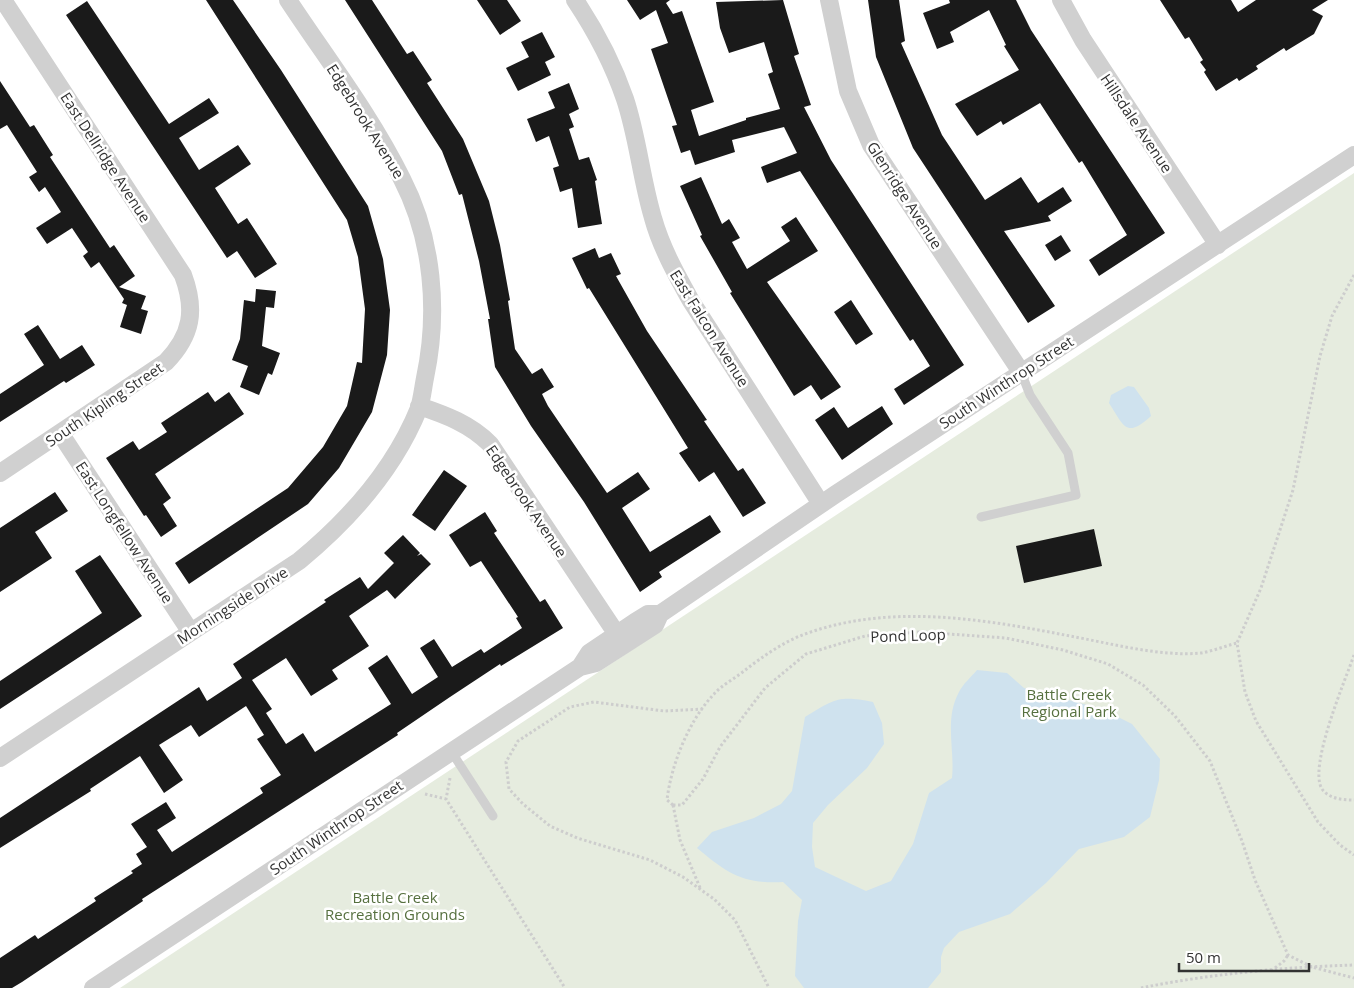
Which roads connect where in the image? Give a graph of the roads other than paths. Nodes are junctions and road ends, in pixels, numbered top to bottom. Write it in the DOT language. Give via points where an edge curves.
graph roads {
  1 [pos="3,0"];
  2 [pos="288,0"];
  3 [pos="575,0"];
  4 [pos="829,0"];
  5 [pos="1060,0"];
  6 [pos="1354,154"];
  7 [pos="1218,245"];
  8 [pos="190,320"];
  9 [pos="1021,372"];
  10 [pos="420,406"];
  11 [pos="60,433"];
  12 [pos="0,473"];
  13 [pos="821,504"];
  14 [pos="981,517"];
  15 [pos="190,632"];
  16 [pos="620,640"];
  17 [pos="451,751"];
  18 [pos="0,758"];
  19 [pos="493,816"];
  20 [pos="93,988"];
  1 -- 8 [label="street, East Dellridge Avenue" via="183,275 191,301"];
  2 -- 10 [label="street, Edgebrook Avenue" via="383,144 415,209 426,246 433,313 429,360"];
  3 -- 13 [label="street, East Falcon Avenue" via="605,51 625,98 652,216 672,268"];
  4 -- 9 [label="street, Glenridge Avenue" via="848,90 871,145"];
  5 -- 7 [label="street, Hillsdale Avenue" via="1082,40"];
  6 -- 7 [label="street, South Winthrop Street"];
  7 -- 9 [label="street, South Winthrop Street"];
  8 -- 11 [label="street, South Kipling Street" via="179,349 166,362"];
  9 -- 13 [label="street, South Winthrop Street"];
  9 -- 14 [label="lane" via="1030,395 1068,453 1076,495"];
  10 -- 15 [label="street, Morningside Drive" via="382,476 332,534 299,561"];
  10 -- 16 [label="street, Edgebrook Avenue" via="473,429 490,444"];
  11 -- 12 [label="street, South Kipling Street"];
  11 -- 15 [label="street, East Longfellow Avenue"];
  13 -- 16 [label="street, South Winthrop Street" via="660,614 655,625"];
  15 -- 18 [label="street, Morningside Drive"];
  16 -- 17 [label="street, South Winthrop Street" via="596,664 580,667"];
  17 -- 19 [label="lane"];
  17 -- 20 [label="street, South Winthrop Street"];
}
